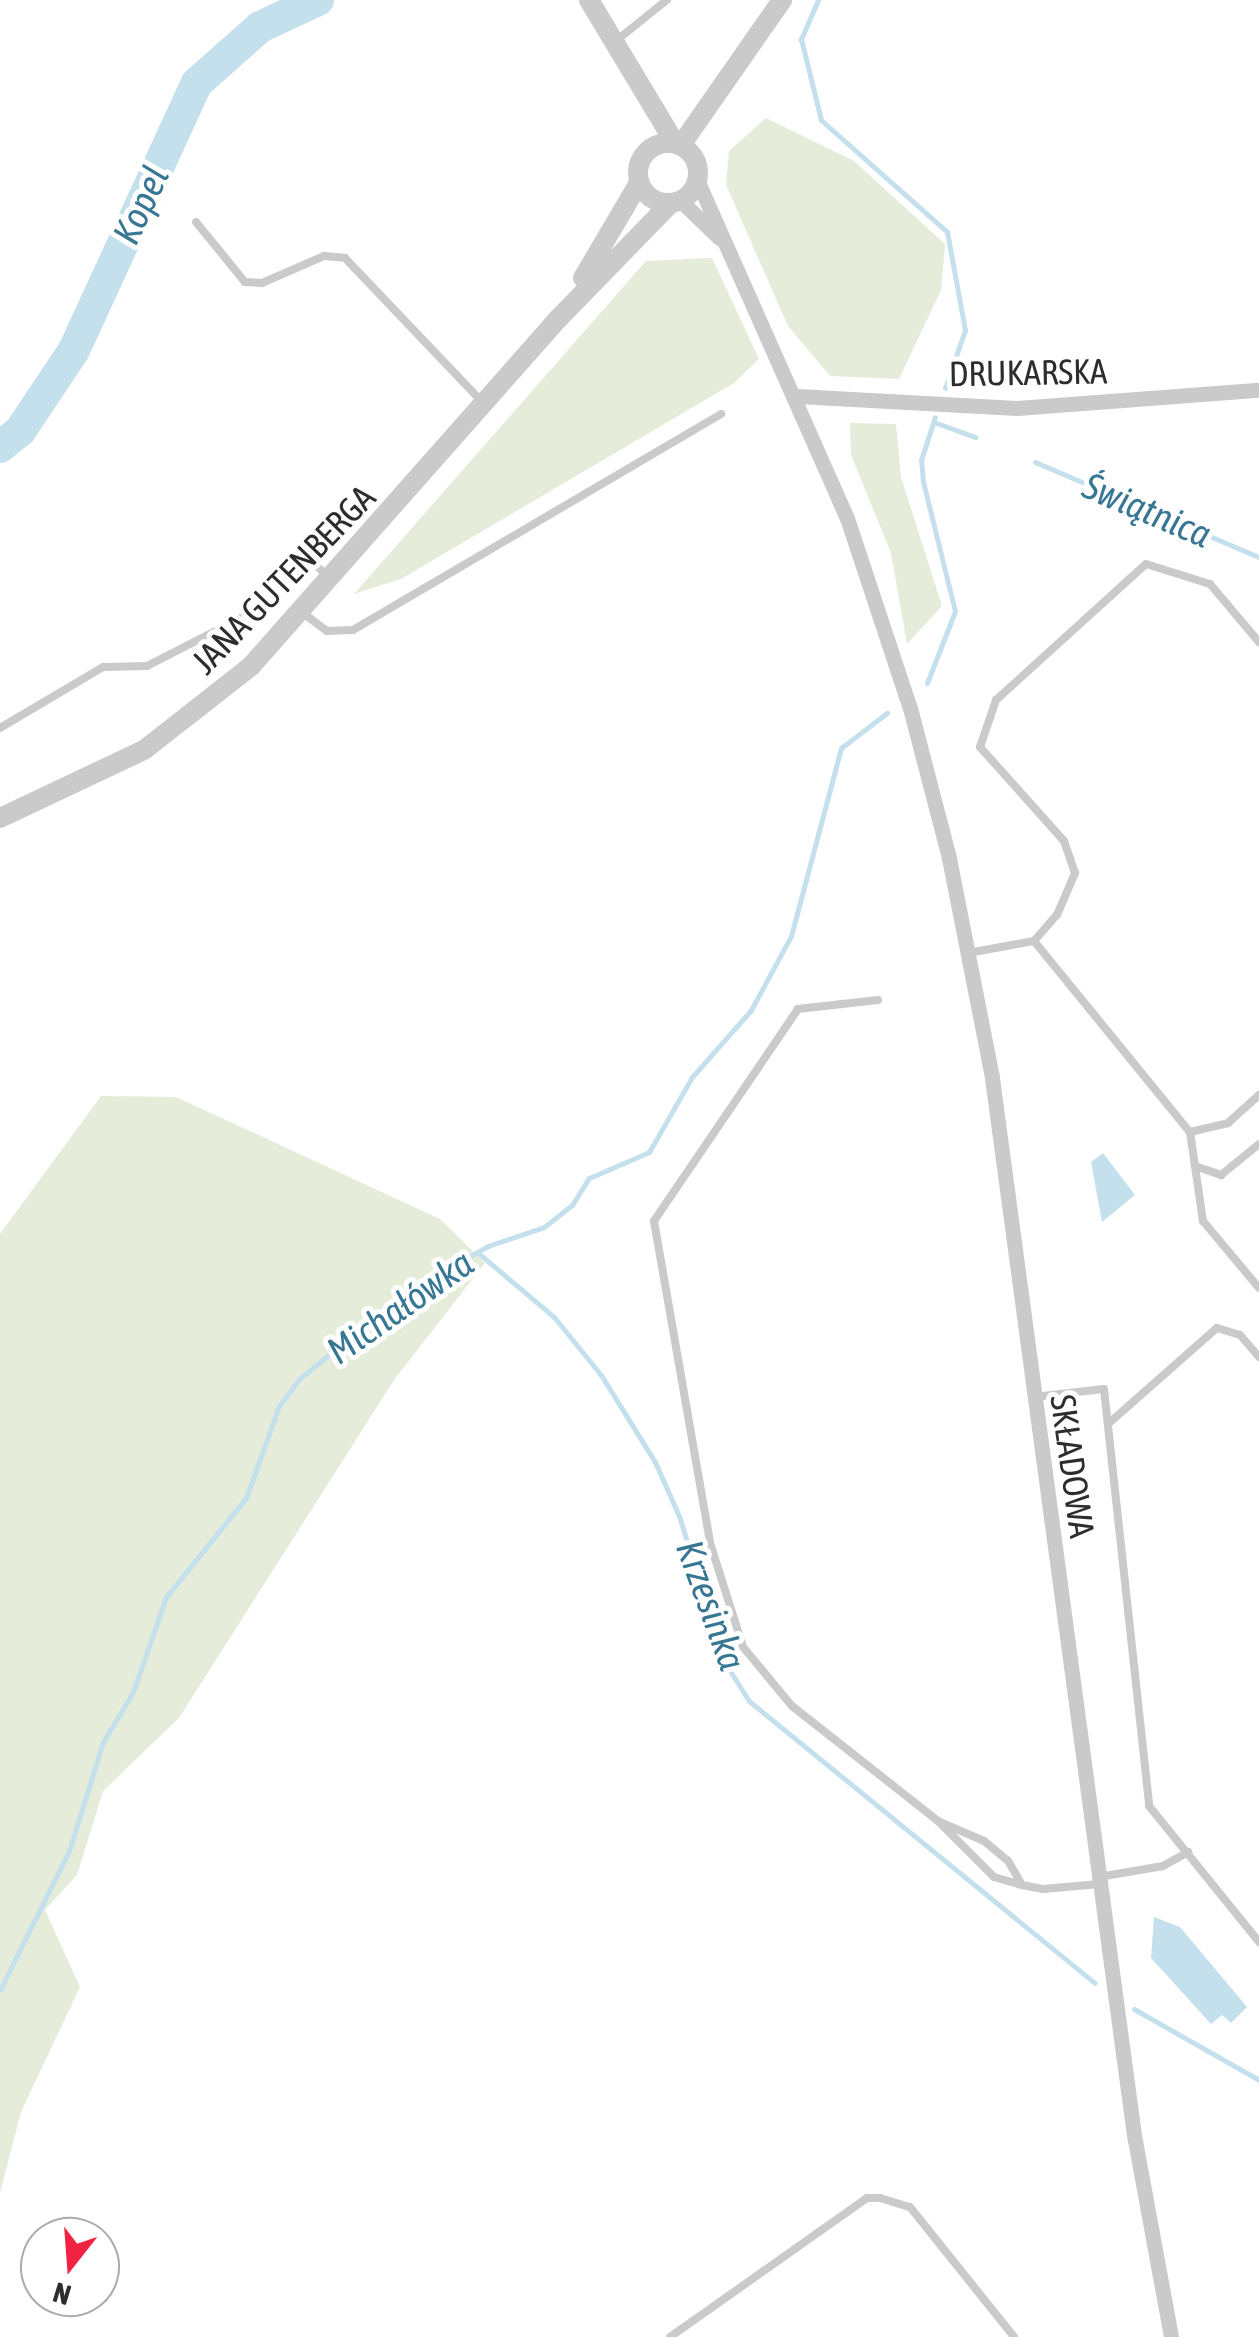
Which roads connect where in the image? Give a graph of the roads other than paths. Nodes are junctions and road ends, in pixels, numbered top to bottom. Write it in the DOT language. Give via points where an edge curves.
graph roads {
  1 [pos="589,0"];
  2 [pos="667,0"];
  3 [pos="782,0"];
  4 [pos="613,42"];
  5 [pos="643,96"];
  6 [pos="651,148"];
  7 [pos="683,148"];
  8 [pos="698,182"];
  9 [pos="640,183"];
  10 [pos="675,203"];
  11 [pos="196,222"];
  12 [pos="728,249"];
  13 [pos="559,318"];
  14 [pos="1259,390"];
  15 [pos="797,396"];
  16 [pos="486,407"];
  17 [pos="721,414"];
  18 [pos="332,580"];
  19 [pos="303,613"];
  20 [pos="1259,642"];
  21 [pos="0,728"];
  22 [pos="0,818"];
  23 [pos="1034,941"];
  24 [pos="968,953"];
  25 [pos="878,1000"];
  26 [pos="1259,1095"];
  27 [pos="1190,1132"];
  28 [pos="1259,1144"];
  29 [pos="1195,1166"];
  30 [pos="1259,1288"];
  31 [pos="1259,1357"];
  32 [pos="1033,1396"];
  33 [pos="1108,1424"];
  34 [pos="938,1820"];
  35 [pos="1188,1852"];
  36 [pos="1099,1881"];
  37 [pos="1022,1885"];
  38 [pos="1259,1942"];
  39 [pos="670,2337"];
  40 [pos="1014,2337"];
  41 [pos="1170,2337"];
  1 -- 4 [label="street"];
  2 -- 4 [label="lane"];
  3 -- 7 [label="street"];
  4 -- 5 [label="street"];
  5 -- 6 [label="street"];
  5 -- 7 [label="street"];
  6 -- 7 [label="street"];
  6 -- 9 [label="street" via="639,166"];
  7 -- 8 [label="street"];
  8 -- 10 [label="street"];
  8 -- 12 [label="street, SKŁADOWA"];
  9 -- 10 [label="street" via="649,197"];
  9 -- 13 [label="street, JANA GUTENBERGA"];
  10 -- 12 [label="street"];
  10 -- 13 [label="street, JANA GUTENBERGA"];
  11 -- 16 [label="lane" via="245,282 262,283 324,256 345,258"];
  12 -- 15 [label="street, SKŁADOWA"];
  13 -- 16 [label="street, JANA GUTENBERGA"];
  14 -- 15 [label="street, DRUKARSKA" via="1017,408"];
  15 -- 24 [label="street, SKŁADOWA" via="879,612 934,794"];
  16 -- 18 [label="street, JANA GUTENBERGA"];
  17 -- 19 [label="lane" via="354,630 326,631"];
  18 -- 19 [label="street, JANA GUTENBERGA"];
  18 -- 21 [label="lane" via="313,562 264,606 146,666 103,666"];
  19 -- 22 [label="street, JANA GUTENBERGA" via="228,687 166,735 76,787"];
  20 -- 23 [label="lane" via="1210,584 1146,564 996,700 980,748 1064,841 1075,873 1057,915"];
  23 -- 24 [label="lane"];
  23 -- 27 [label="lane"];
  24 -- 32 [label="street, SKŁADOWA"];
  25 -- 34 [label="lane" via="798,1009 654,1221 711,1546 743,1647 792,1706"];
  26 -- 27 [label="lane" via="1228,1123"];
  27 -- 29 [label="lane"];
  28 -- 29 [label="lane" via="1221,1175"];
  29 -- 30 [label="lane" via="1203,1221"];
  31 -- 33 [label="lane" via="1240,1335 1216,1328"];
  32 -- 33 [label="lane" via="1104,1389"];
  32 -- 36 [label="street, SKŁADOWA"];
  33 -- 35 [label="lane" via="1149,1806"];
  34 -- 37 [label="lane" via="994,1877"];
  34 -- 37 [label="lane" via="984,1841"];
  35 -- 36 [label="lane" via="1163,1866"];
  35 -- 38 [label="lane"];
  36 -- 37 [label="lane"];
  36 -- 41 [label="street, SKŁADOWA"];
  39 -- 40 [label="lane" via="867,2198 910,2207"];
}
